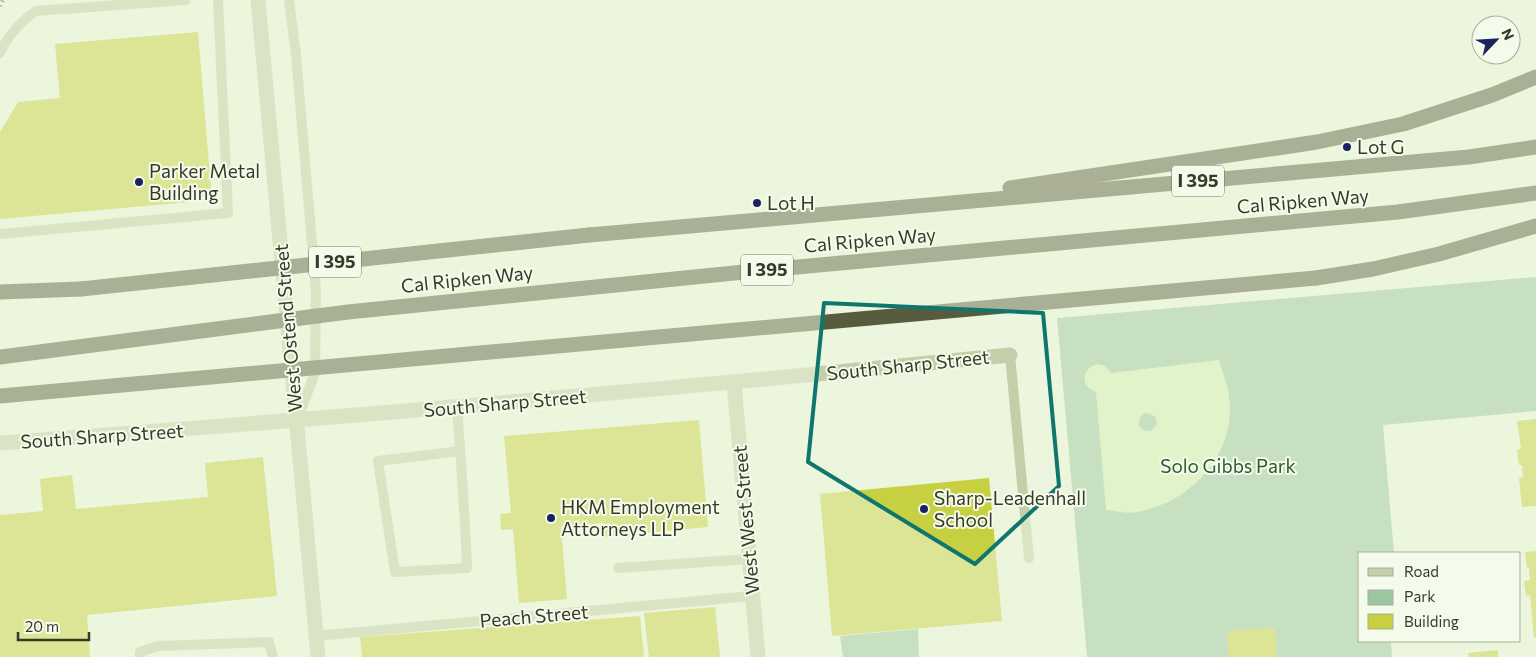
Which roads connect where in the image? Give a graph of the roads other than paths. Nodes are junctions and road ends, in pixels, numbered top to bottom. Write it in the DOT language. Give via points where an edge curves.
graph roads {
  1 [pos="186,0"];
  2 [pos="218,0"];
  3 [pos="258,0"];
  4 [pos="289,0"];
  5 [pos="0,53"];
  6 [pos="1536,77"];
  7 [pos="1536,147"];
  8 [pos="1536,193"];
  9 [pos="860,210"];
  10 [pos="1536,221"];
  11 [pos="1536,226"];
  12 [pos="0,234"];
  13 [pos="1502,234"];
  14 [pos="0,292"];
  15 [pos="1010,355"];
  16 [pos="0,357"];
  17 [pos="734,383"];
  18 [pos="0,396"];
  19 [pos="457,407"];
  20 [pos="297,421"];
  21 [pos="0,443"];
  22 [pos="460,451"];
  23 [pos="1029,558"];
  24 [pos="749,559"];
  25 [pos="618,568"];
  26 [pos="752,596"];
  27 [pos="316,636"];
  28 [pos="140,657"];
  29 [pos="273,657"];
  30 [pos="318,657"];
  31 [pos="758,657"];
  1 -- 5 [label="lane" via="36,11 19,24"];
  2 -- 12 [label="lane" via="228,213"];
  3 -- 20 [label="street, West Ostend Street"];
  4 -- 20 [label="lane" via="316,291 315,373"];
  6 -- 9 [label="highway" via="1403,124 1317,142"];
  7 -- 9 [label="highway, Cal Ripken Way / I 395" via="1469,157"];
  8 -- 16 [label="highway, Cal Ripken Way / I 395, bridge" via="1398,212 348,312"];
  9 -- 14 [label="highway, Cal Ripken Way / I 395, bridge" via="589,235 81,290"];
  10 -- 13 [label="highway"];
  11 -- 13 [label="highway"];
  13 -- 18 [label="highway, bridge" via="1439,254 1316,278"];
  15 -- 17 [label="street, South Sharp Street"];
  15 -- 23 [label="lane"];
  17 -- 19 [label="street, South Sharp Street"];
  17 -- 24 [label="street, West West Street"];
  19 -- 20 [label="street, South Sharp Street"];
  19 -- 22 [label="lane"];
  20 -- 21 [label="street, South Sharp Street"];
  20 -- 27 [label="street, West Ostend Street"];
  22 -- 22 [label="lane" via="468,568 394,572 378,461"];
  24 -- 25 [label="lane"];
  24 -- 26 [label="street, West West Street"];
  26 -- 27 [label="lane, Peach Street"];
  26 -- 31 [label="street, West West Street"];
  27 -- 30 [label="street, West Ostend Street"];
  28 -- 29 [label="lane" via="140,652 158,646 269,642"];
}
